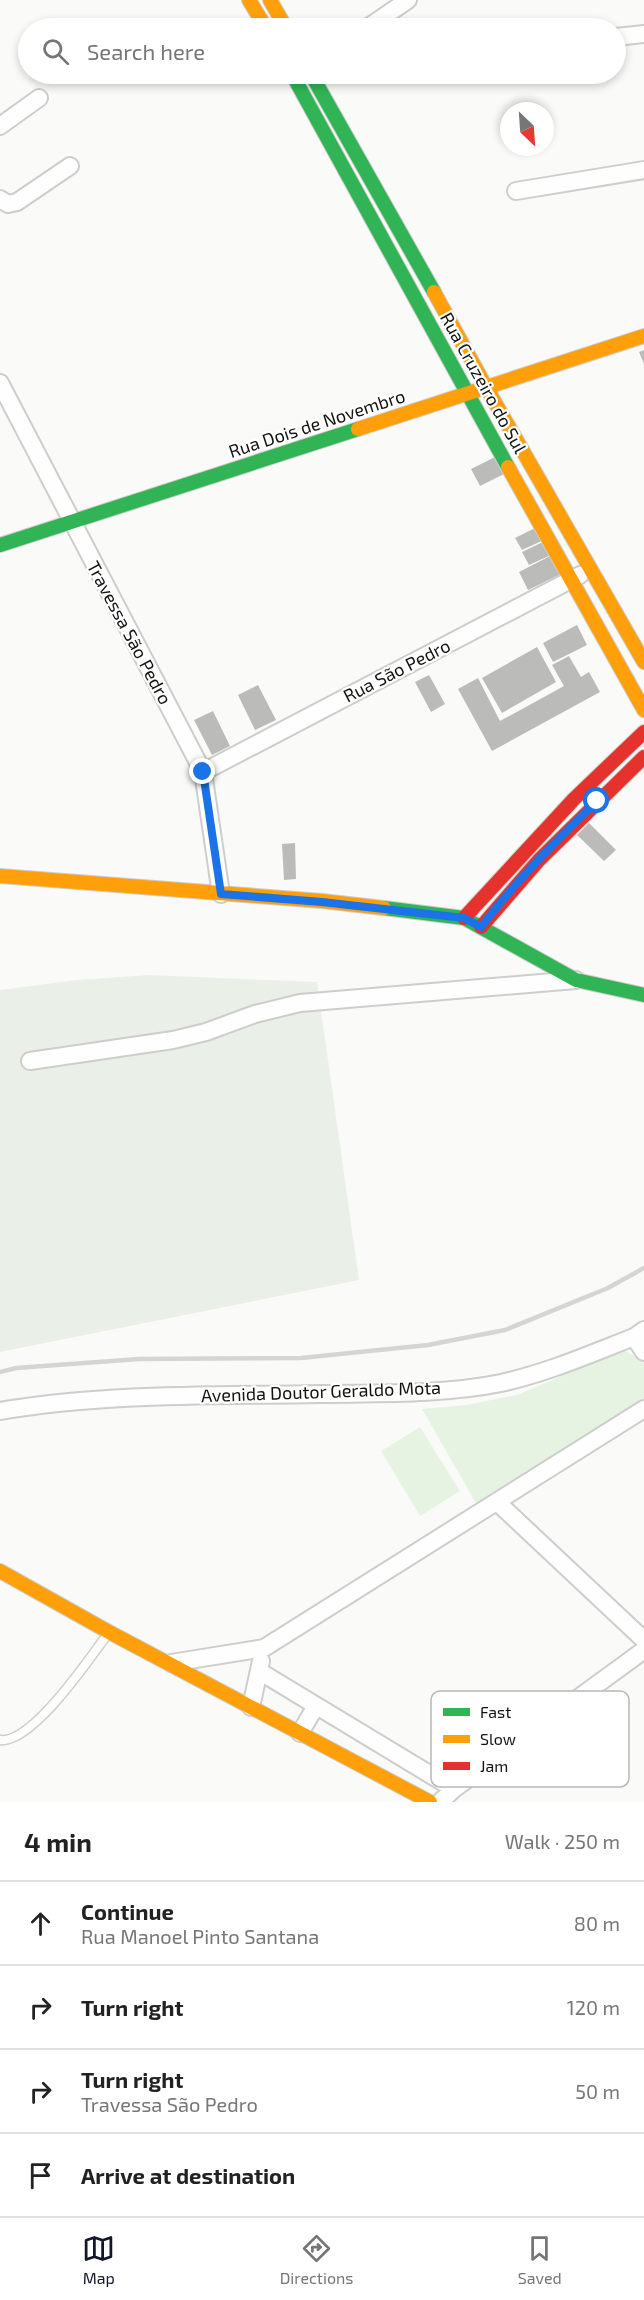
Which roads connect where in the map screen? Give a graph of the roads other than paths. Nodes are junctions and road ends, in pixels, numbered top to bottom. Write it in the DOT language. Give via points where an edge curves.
graph roads {
  1 [pos="249,0"];
  2 [pos="270,0"];
  3 [pos="408,0"];
  4 [pos="260,18"];
  5 [pos="280,18"];
  6 [pos="382,18"];
  7 [pos="644,34"];
  8 [pos="626,36"];
  9 [pos="301,84"];
  10 [pos="317,84"];
  11 [pos="39,98"];
  12 [pos="0,126"];
  13 [pos="70,166"];
  14 [pos="644,170"];
  15 [pos="516,191"];
  16 [pos="0,199"];
  17 [pos="403,234"];
  18 [pos="384,244"];
  19 [pos="644,336"];
  20 [pos="0,383"];
  21 [pos="486,387"];
  22 [pos="469,392"];
  23 [pos="71,522"];
  24 [pos="0,545"];
  25 [pos="591,569"];
  26 [pos="572,580"];
  27 [pos="644,662"];
  28 [pos="644,710"];
  29 [pos="644,732"];
  30 [pos="644,757"];
  31 [pos="203,772"];
  32 [pos="0,876"];
  33 [pos="221,894"];
  34 [pos="464,918"];
  35 [pos="481,927"];
  36 [pos="576,981"];
  37 [pos="644,995"];
  38 [pos="30,1061"];
  39 [pos="639,1333"];
  40 [pos="644,1352"];
  41 [pos="644,1409"];
  42 [pos="0,1411"];
  43 [pos="497,1502"];
  44 [pos="5,1577"];
  45 [pos="110,1632"];
  46 [pos="644,1640"];
  47 [pos="264,1648"];
  48 [pos="644,1650"];
  49 [pos="171,1663"];
  50 [pos="259,1671"];
  51 [pos="588,1691"];
  52 [pos="316,1706"];
  53 [pos="251,1707"];
  54 [pos="300,1733"];
  55 [pos="0,1740"];
  56 [pos="431,1775"];
  57 [pos="451,1787"];
  58 [pos="457,1787"];
  59 [pos="454,1789"];
  60 [pos="430,1802"];
  61 [pos="440,1802"];
  1 -- 4 [label="street"];
  2 -- 5 [label="street"];
  3 -- 6 [label="street"];
  7 -- 8 [label="street"];
  9 -- 18 [label="street, Rua Cruzeiro do Sul"];
  10 -- 17 [label="street, Rua Cruzeiro do Sul"];
  11 -- 12 [label="street"];
  13 -- 16 [label="street" via="17,202 8,204"];
  14 -- 15 [label="street"];
  17 -- 18 [label="street"];
  17 -- 21 [label="street, Rua Cruzeiro do Sul"];
  18 -- 22 [label="street, Rua Cruzeiro do Sul"];
  19 -- 21 [label="street, Rua Dois de Novembro"];
  20 -- 23 [label="street, Travessa São Pedro"];
  21 -- 22 [label="street, Rua Dois de Novembro"];
  21 -- 25 [label="street, Rua Cruzeiro do Sul"];
  22 -- 23 [label="street, Rua Dois de Novembro"];
  22 -- 26 [label="street, Rua Cruzeiro do Sul"];
  23 -- 24 [label="street, Rua Dois de Novembro"];
  23 -- 31 [label="street, Travessa São Pedro"];
  25 -- 26 [label="street, Rua São Pedro"];
  25 -- 27 [label="street, Rua Cruzeiro do Sul"];
  26 -- 28 [label="street, Rua Cruzeiro do Sul"];
  26 -- 31 [label="street, Rua São Pedro"];
  29 -- 34 [label="street" via="598,772"];
  30 -- 35 [label="street" via="554,843"];
  31 -- 33 [label="street, Travessa São Pedro"];
  32 -- 33 [label="street"];
  33 -- 34 [label="street"];
  34 -- 35 [label="street"];
  35 -- 36 [label="street"];
  36 -- 37 [label="street"];
  36 -- 38 [label="street" via="300,1003 173,1040"];
  39 -- 40 [label="street, Avenida Doutor Geraldo Mota"];
  39 -- 42 [label="street, Avenida Doutor Geraldo Mota" via="557,1368 500,1383 363,1394 102,1398"];
  41 -- 43 [label="street"];
  43 -- 46 [label="street"];
  43 -- 47 [label="street"];
  44 -- 45 [label="street"];
  45 -- 49 [label="street"];
  45 -- 55 [label="lane" via="41,1717 18,1737"];
  47 -- 49 [label="street"];
  47 -- 50 [label="street"];
  48 -- 51 [label="street"];
  49 -- 53 [label="street"];
  50 -- 52 [label="street"];
  50 -- 53 [label="street"];
  52 -- 54 [label="street"];
  52 -- 56 [label="street"];
  53 -- 54 [label="street"];
  54 -- 60 [label="street"];
  57 -- 59 [label="street"];
  58 -- 59 [label="street"];
  59 -- 61 [label="street"];
}
